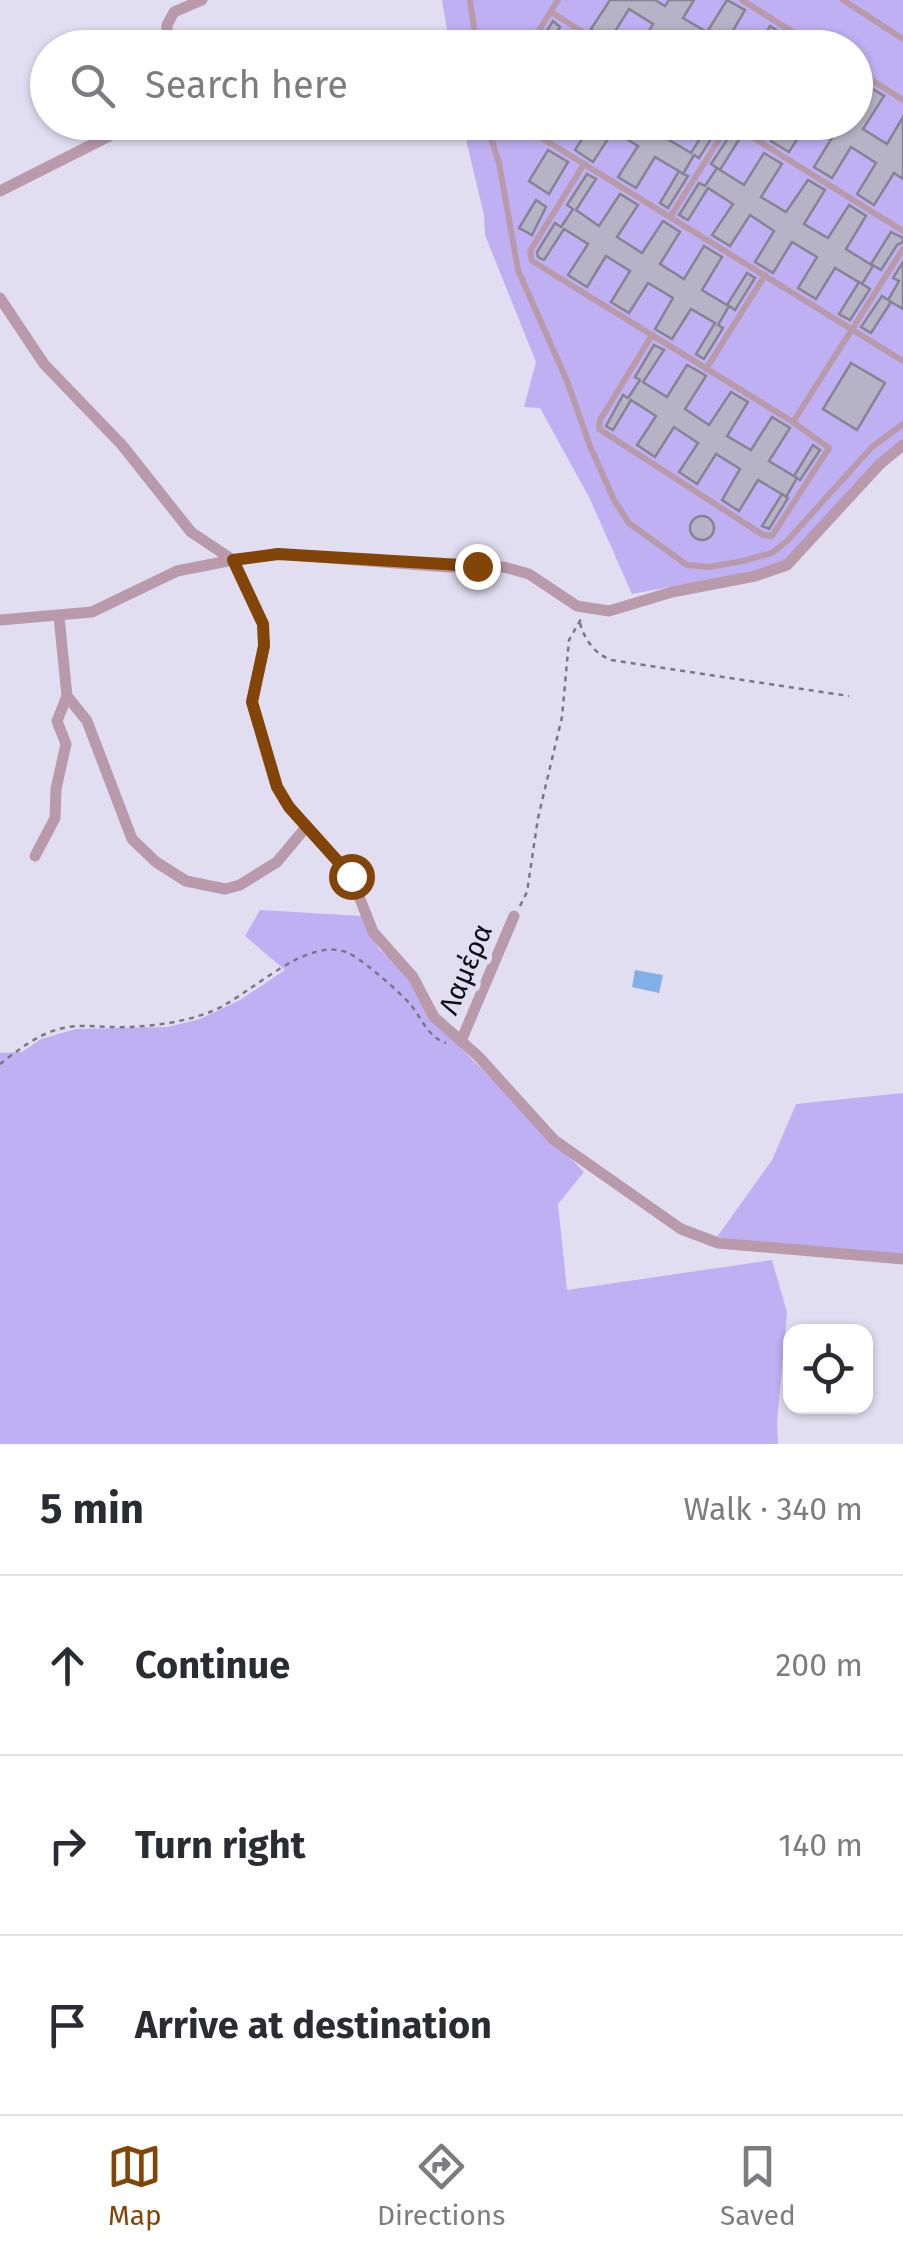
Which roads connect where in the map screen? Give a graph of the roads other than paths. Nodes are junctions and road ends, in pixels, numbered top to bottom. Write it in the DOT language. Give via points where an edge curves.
graph roads {
  1 [pos="202,0"];
  2 [pos="470,0"];
  3 [pos="558,0"];
  4 [pos="742,0"];
  5 [pos="843,0"];
  6 [pos="550,12"];
  7 [pos="789,29"];
  8 [pos="168,30"];
  9 [pos="474,30"];
  10 [pos="539,30"];
  11 [pos="579,30"];
  12 [pos="903,40"];
  13 [pos="873,81"];
  14 [pos="903,100"];
  15 [pos="101,140"];
  16 [pos="492,140"];
  17 [pos="545,140"];
  18 [pos="718,140"];
  19 [pos="756,140"];
  20 [pos="584,164"];
  21 [pos="0,192"];
  22 [pos="670,217"];
  23 [pos="903,231"];
  24 [pos="903,249"];
  25 [pos="765,275"];
  26 [pos="0,298"];
  27 [pos="852,329"];
  28 [pos="652,336"];
  29 [pos="903,361"];
  30 [pos="706,369"];
  31 [pos="792,422"];
  32 [pos="903,424"];
  33 [pos="903,445"];
  34 [pos="233,560"];
  35 [pos="60,617"];
  36 [pos="0,620"];
  37 [pos="66,696"];
  38 [pos="306,826"];
  39 [pos="35,856"];
  40 [pos="514,916"];
  41 [pos="461,1041"];
  42 [pos="903,1259"];
  1 -- 8 [label="street" via="174,12"];
  2 -- 9 [label="lane"];
  3 -- 6 [label="lane"];
  4 -- 7 [label="lane"];
  5 -- 12 [label="lane"];
  6 -- 10 [label="lane"];
  6 -- 11 [label="lane"];
  13 -- 14 [label="lane"];
  15 -- 21 [label="street"];
  16 -- 32 [label="lane" via="518,270 614,500 629,523 686,565 709,567 772,553 872,447"];
  17 -- 20 [label="lane"];
  18 -- 22 [label="lane"];
  19 -- 23 [label="lane"];
  20 -- 22 [label="lane"];
  20 -- 28 [label="lane" via="529,256"];
  22 -- 25 [label="lane"];
  24 -- 27 [label="lane"];
  25 -- 27 [label="lane"];
  25 -- 30 [label="lane"];
  26 -- 34 [label="street" via="44,364 122,445 191,532"];
  27 -- 29 [label="lane"];
  27 -- 31 [label="lane"];
  28 -- 30 [label="lane"];
  28 -- 31 [label="lane" via="599,429 768,537 829,452"];
  30 -- 31 [label="lane"];
  33 -- 34 [label="street" via="787,565 610,612 583,608 504,566 278,554"];
  34 -- 35 [label="street" via="178,571 92,612"];
  34 -- 38 [label="street" via="263,624 252,702 258,729 277,787"];
  35 -- 36 [label="street"];
  35 -- 37 [label="street"];
  37 -- 38 [label="street" via="87,721 132,839 186,881 225,889 240,885 277,862"];
  37 -- 39 [label="street" via="57,721 66,744 55,818"];
  38 -- 41 [label="street" via="351,876 373,932 413,976 434,1017"];
  40 -- 41 [label="street, Λαμέρα"];
  41 -- 42 [label="street" via="554,1140 681,1229 718,1243"];
}
